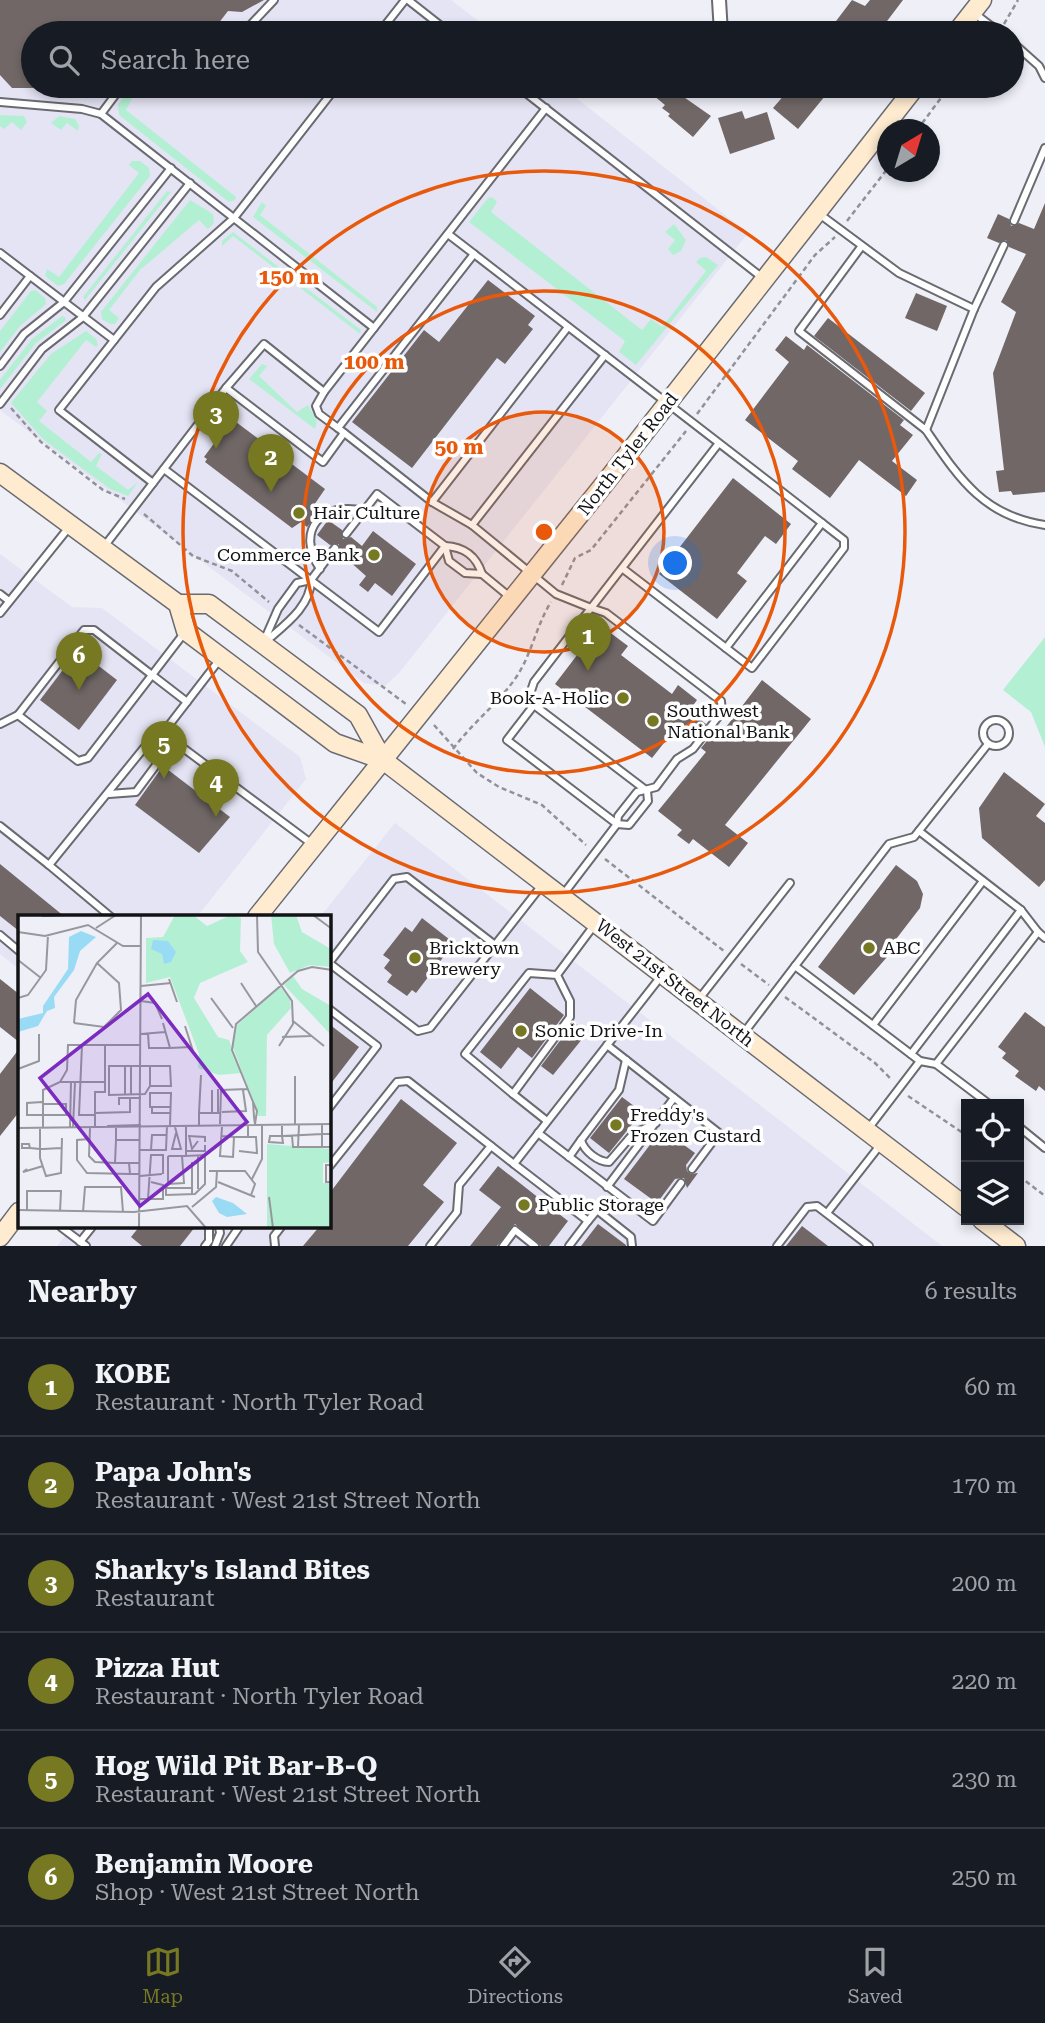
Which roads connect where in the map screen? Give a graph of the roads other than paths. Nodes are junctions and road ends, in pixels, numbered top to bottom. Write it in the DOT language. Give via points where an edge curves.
graph roads {
  1 [pos="274,0"];
  2 [pos="406,0"];
  3 [pos="719,0"];
  4 [pos="977,6"];
  5 [pos="254,21"];
  6 [pos="389,21"];
  7 [pos="434,21"];
  8 [pos="720,21"];
  9 [pos="965,21"];
  10 [pos="990,21"];
  11 [pos="1024,53"];
  12 [pos="1045,78"];
  13 [pos="113,98"];
  14 [pos="328,98"];
  15 [pos="533,98"];
  16 [pos="907,98"];
  17 [pos="0,102"];
  18 [pos="546,108"];
  19 [pos="101,114"];
  20 [pos="1045,148"];
  21 [pos="171,168"];
  22 [pos="190,183"];
  23 [pos="818,213"];
  24 [pos="234,218"];
  25 [pos="1014,221"];
  26 [pos="448,234"];
  27 [pos="1004,245"];
  28 [pos="861,247"];
  29 [pos="0,253"];
  30 [pos="474,254"];
  31 [pos="30,276"];
  32 [pos="765,280"];
  33 [pos="64,302"];
  34 [pos="974,309"];
  35 [pos="0,315"];
  36 [pos="83,317"];
  37 [pos="568,327"];
  38 [pos="374,328"];
  39 [pos="114,340"];
  40 [pos="605,355"];
  41 [pos="0,366"];
  42 [pos="226,388"];
  43 [pos="324,392"];
  44 [pos="1,403"];
  45 [pos="668,404"];
  46 [pos="926,430"];
  47 [pos="341,431"];
  48 [pos="719,443"];
  49 [pos="164,469"];
  50 [pos="0,473"];
  51 [pos="153,483"];
  52 [pos="432,502"];
  53 [pos="364,511"];
  54 [pos="822,523"];
  55 [pos="472,524"];
  56 [pos="72,525"];
  57 [pos="1045,525"];
  58 [pos="346,534"];
  59 [pos="444,546"];
  60 [pos="103,548"];
  61 [pos="335,548"];
  62 [pos="622,568"];
  63 [pos="320,569"];
  64 [pos="533,573"];
  65 [pos="482,574"];
  66 [pos="311,580"];
  67 [pos="0,594"];
  68 [pos="513,599"];
  69 [pos="9,601"];
  70 [pos="178,604"];
  71 [pos="591,608"];
  72 [pos="0,613"];
  73 [pos="186,631"];
  74 [pos="263,644"];
  75 [pos="726,648"];
  76 [pos="222,657"];
  77 [pos="152,675"];
  78 [pos="187,702"];
  79 [pos="534,705"];
  80 [pos="18,715"];
  81 [pos="0,724"];
  82 [pos="163,733"];
  83 [pos="174,741"];
  84 [pos="988,744"];
  85 [pos="383,760"];
  86 [pos="647,791"];
  87 [pos="109,794"];
  88 [pos="617,824"];
  89 [pos="0,825"];
  90 [pos="919,831"];
  91 [pos="314,846"];
  92 [pos="48,865"];
  93 [pos="983,881"];
  94 [pos="543,883"];
  95 [pos="790,883"];
  96 [pos="562,897"];
  97 [pos="1021,910"];
  98 [pos="109,915"];
  99 [pos="262,915"];
  100 [pos="596,923"];
  101 [pos="1038,932"];
  102 [pos="0,935"];
  103 [pos="1045,938"];
  104 [pos="495,945"];
  105 [pos="18,950"];
  106 [pos="331,960"];
  107 [pos="331,965"];
  108 [pos="795,965"];
  109 [pos="663,974"];
  110 [pos="557,975"];
  111 [pos="698,1001"];
  112 [pos="331,1011"];
  113 [pos="873,1025"];
  114 [pos="742,1035"];
  115 [pos="607,1045"];
  116 [pos="911,1054"];
  117 [pos="626,1059"];
  118 [pos="920,1061"];
  119 [pos="936,1064"];
  120 [pos="513,1094"];
  121 [pos="674,1098"];
  122 [pos="982,1099"];
  123 [pos="331,1105"];
  124 [pos="547,1121"];
  125 [pos="656,1123"];
  126 [pos="867,1131"];
  127 [pos="1024,1131"];
  128 [pos="538,1133"];
  129 [pos="581,1140"];
  130 [pos="882,1142"];
  131 [pos="491,1146"];
  132 [pos="1045,1147"];
  133 [pos="569,1157"];
  134 [pos="331,1164"];
  135 [pos="514,1164"];
  136 [pos="692,1169"];
  137 [pos="681,1183"];
  138 [pos="607,1187"];
  139 [pos="961,1203"];
  140 [pos="18,1213"];
  141 [pos="827,1213"];
  142 [pos="588,1221"];
  143 [pos="989,1225"];
  144 [pos="62,1228"];
  145 [pos="91,1228"];
  146 [pos="209,1228"];
  147 [pos="219,1228"];
  148 [pos="238,1228"];
  149 [pos="280,1228"];
  150 [pos="0,1237"];
  151 [pos="83,1244"];
  152 [pos="205,1246"];
  153 [pos="215,1246"];
  154 [pos="226,1246"];
  155 [pos="275,1246"];
  156 [pos="430,1246"];
  157 [pos="503,1246"];
  158 [pos="535,1246"];
  159 [pos="569,1246"];
  160 [pos="632,1246"];
  161 [pos="777,1246"];
  162 [pos="869,1246"];
  163 [pos="1016,1246"];
  1 -- 5 [label="lane"];
  2 -- 6 [label="lane"];
  2 -- 7 [label="lane"];
  3 -- 8 [label="street"];
  4 -- 9 [label="main road"];
  4 -- 10 [label="lane"];
  11 -- 12 [label="lane"];
  13 -- 19 [label="lane"];
  14 -- 24 [label="lane"];
  15 -- 18 [label="lane"];
  16 -- 23 [label="main road, North Tyler Road"];
  17 -- 19 [label="lane"];
  18 -- 26 [label="lane"];
  18 -- 32 [label="lane"];
  19 -- 21 [label="lane"];
  20 -- 25 [label="lane"];
  21 -- 22 [label="lane"];
  21 -- 33 [label="lane"];
  22 -- 24 [label="lane"];
  22 -- 36 [label="lane"];
  23 -- 28 [label="lane"];
  23 -- 32 [label="main road, North Tyler Road"];
  24 -- 38 [label="lane"];
  24 -- 39 [label="lane" via="156,287"];
  26 -- 30 [label="lane"];
  26 -- 38 [label="lane"];
  27 -- 34 [label="lane"];
  28 -- 34 [label="lane" via="899,273"];
  28 -- 46 [label="lane" via="799,331"];
  29 -- 31 [label="lane"];
  30 -- 37 [label="lane"];
  30 -- 47 [label="lane"];
  31 -- 33 [label="lane"];
  31 -- 35 [label="lane"];
  32 -- 45 [label="main road, North Tyler Road"];
  33 -- 36 [label="lane"];
  33 -- 41 [label="lane" via="24,334"];
  34 -- 46 [label="lane"];
  36 -- 39 [label="lane"];
  36 -- 44 [label="lane" via="42,349"];
  37 -- 40 [label="lane"];
  37 -- 52 [label="lane"];
  38 -- 43 [label="lane"];
  39 -- 51 [label="lane" via="59,410"];
  40 -- 45 [label="lane"];
  40 -- 55 [label="lane"];
  42 -- 43 [label="lane" via="264,344"];
  42 -- 47 [label="lane" via="323,462"];
  42 -- 49 [label="lane"];
  43 -- 47 [label="lane" via="316,406"];
  45 -- 48 [label="lane"];
  45 -- 64 [label="main road, North Tyler Road"];
  46 -- 57 [label="lane" via="962,482 1001,513"];
  47 -- 52 [label="lane"];
  48 -- 54 [label="lane"];
  48 -- 62 [label="lane"];
  49 -- 51 [label="lane"];
  49 -- 66 [label="lane"];
  50 -- 56 [label="main road"];
  51 -- 60 [label="lane"];
  52 -- 55 [label="lane"];
  53 -- 58 [label="lane"];
  53 -- 59 [label="lane" via="377,494"];
  53 -- 63 [label="lane" via="344,506 324,514 309,533 309,551"];
  54 -- 75 [label="lane"];
  54 -- 75 [label="lane" via="844,540 844,548 752,668"];
  55 -- 64 [label="lane"];
  56 -- 60 [label="main road"];
  56 -- 69 [label="lane"];
  59 -- 65 [label="lane" via="460,547 478,560"];
  59 -- 65 [label="lane" via="449,561 465,573"];
  59 -- 66 [label="lane" via="379,632"];
  60 -- 70 [label="main road"];
  61 -- 63 [label="lane"];
  62 -- 71 [label="lane"];
  62 -- 75 [label="lane"];
  63 -- 66 [label="lane"];
  64 -- 68 [label="main road, North Tyler Road"];
  64 -- 71 [label="lane" via="556,594"];
  65 -- 68 [label="lane"];
  66 -- 74 [label="lane" via="311,593"];
  66 -- 74 [label="lane" via="297,583 278,609"];
  67 -- 69 [label="lane"];
  68 -- 85 [label="main road, North Tyler Road"];
  69 -- 72 [label="lane"];
  70 -- 73 [label="main road"];
  70 -- 74 [label="main road, West 21st Street North" via="209,604"];
  71 -- 79 [label="lane" via="534,682 530,694"];
  71 -- 86 [label="lane" via="606,613 721,701 722,712 693,749"];
  73 -- 76 [label="main road, West 21st Street North"];
  73 -- 77 [label="lane"];
  74 -- 85 [label="main road, West 21st Street North" via="358,715"];
  76 -- 78 [label="lane"];
  76 -- 85 [label="main road, West 21st Street North" via="335,743"];
  77 -- 78 [label="lane"];
  77 -- 80 [label="lane" via="88,758 78,761"];
  77 -- 80 [label="lane" via="94,630 84,629"];
  78 -- 82 [label="lane"];
  79 -- 86 [label="lane"];
  79 -- 88 [label="lane" via="507,740"];
  80 -- 81 [label="lane"];
  82 -- 83 [label="lane"];
  82 -- 87 [label="lane" via="152,738"];
  83 -- 87 [label="lane" via="136,792"];
  83 -- 91 [label="lane"];
  84 -- 84 [label="lane" via="998,747 1007,742 1010,732 1005,723 995,720 986,725 983,735"];
  84 -- 90 [label="lane"];
  85 -- 91 [label="main road, North Tyler Road"];
  85 -- 94 [label="main road, West 21st Street North"];
  86 -- 88 [label="lane" via="637,792"];
  86 -- 88 [label="lane" via="648,801 629,825"];
  87 -- 92 [label="lane"];
  88 -- 96 [label="lane"];
  89 -- 92 [label="lane"];
  90 -- 93 [label="lane"];
  90 -- 108 [label="lane" via="915,837 889,844"];
  91 -- 99 [label="main road, North Tyler Road"];
  92 -- 98 [label="lane"];
  93 -- 97 [label="lane"];
  93 -- 113 [label="lane"];
  94 -- 96 [label="main road, West 21st Street North"];
  94 -- 104 [label="lane"];
  95 -- 111 [label="lane"];
  96 -- 100 [label="main road, West 21st Street North"];
  97 -- 101 [label="lane"];
  97 -- 116 [label="lane"];
  100 -- 109 [label="main road, West 21st Street North"];
  100 -- 110 [label="lane"];
  101 -- 103 [label="lane"];
  101 -- 119 [label="lane"];
  102 -- 105 [label="lane"];
  104 -- 106 [label="lane" via="407,877 394,879"];
  104 -- 107 [label="lane" via="430,1028 418,1031"];
  108 -- 113 [label="lane"];
  108 -- 114 [label="lane"];
  109 -- 111 [label="main road, West 21st Street North"];
  109 -- 115 [label="lane"];
  110 -- 120 [label="lane" via="570,1001 570,1017"];
  110 -- 120 [label="lane" via="529,973 465,1054"];
  111 -- 114 [label="main road, West 21st Street North"];
  112 -- 123 [label="lane" via="377,1046"];
  113 -- 116 [label="lane"];
  114 -- 126 [label="main road, West 21st Street North"];
  115 -- 117 [label="lane"];
  115 -- 124 [label="lane"];
  116 -- 118 [label="lane"];
  117 -- 121 [label="lane"];
  117 -- 129 [label="lane" via="619,1090"];
  118 -- 119 [label="lane"];
  118 -- 126 [label="lane"];
  119 -- 122 [label="lane"];
  120 -- 124 [label="lane"];
  121 -- 125 [label="lane"];
  121 -- 136 [label="lane" via="719,1133"];
  124 -- 128 [label="lane"];
  125 -- 129 [label="lane" via="634,1134 609,1162 589,1152"];
  125 -- 138 [label="lane"];
  126 -- 130 [label="main road, West 21st Street North"];
  127 -- 132 [label="lane"];
  128 -- 133 [label="lane"];
  128 -- 135 [label="lane"];
  129 -- 133 [label="lane"];
  130 -- 139 [label="main road, West 21st Street North"];
  130 -- 141 [label="lane"];
  131 -- 134 [label="lane" via="408,1081 397,1082"];
  131 -- 135 [label="lane"];
  131 -- 156 [label="lane" via="460,1185 457,1212"];
  133 -- 138 [label="lane"];
  135 -- 142 [label="lane"];
  137 -- 138 [label="lane" via="653,1222"];
  140 -- 150 [label="main road"];
  141 -- 161 [label="lane" via="817,1206 807,1208"];
  141 -- 162 [label="lane"];
  142 -- 159 [label="lane"];
  142 -- 160 [label="lane" via="597,1210 631,1237"];
  143 -- 163 [label="main road"];
  144 -- 151 [label="lane"];
  145 -- 151 [label="lane"];
  146 -- 152 [label="lane"];
  147 -- 153 [label="lane"];
  148 -- 154 [label="lane"];
  149 -- 155 [label="lane" via="274,1236"];
  157 -- 158 [label="lane" via="515,1230"];
}
